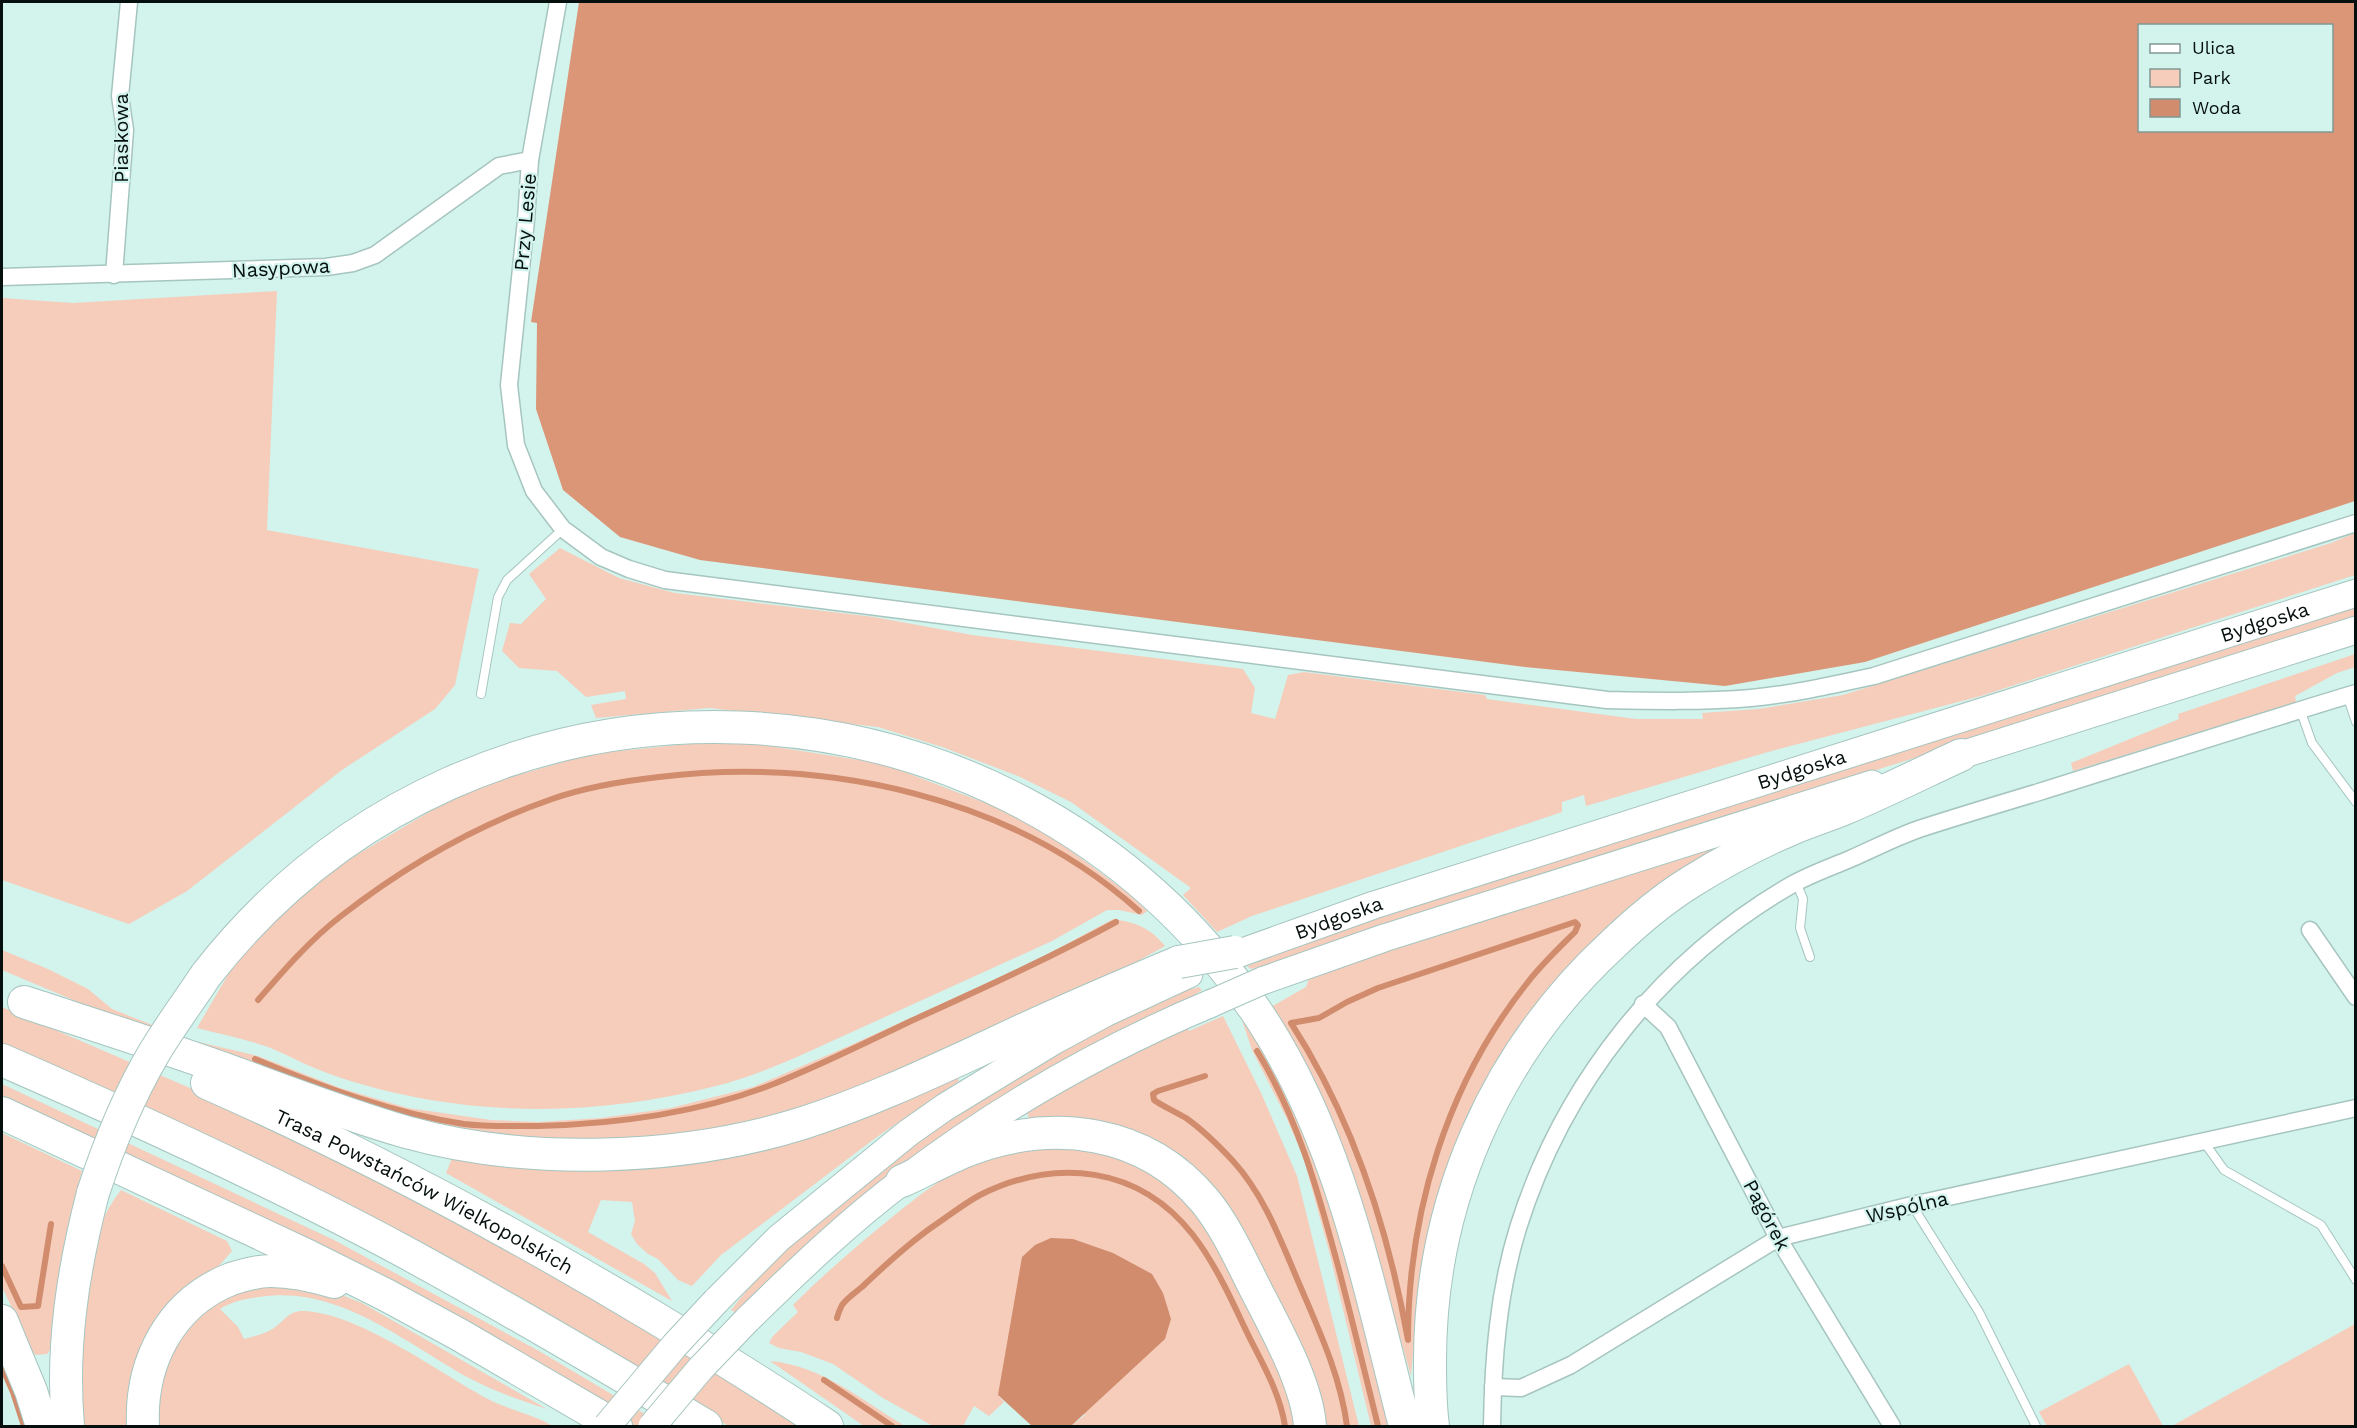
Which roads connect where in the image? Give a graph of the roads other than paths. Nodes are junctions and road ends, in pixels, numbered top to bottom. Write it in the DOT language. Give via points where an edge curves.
graph roads {
  1 [pos="129,2"];
  2 [pos="558,2"];
  3 [pos="530,160"];
  4 [pos="114,275"];
  5 [pos="2,277"];
  6 [pos="2355,523"];
  7 [pos="563,529"];
  8 [pos="2355,593"];
  9 [pos="2355,630"];
  10 [pos="481,694"];
  11 [pos="2351,694"];
  12 [pos="2300,709"];
  13 [pos="2355,722"];
  14 [pos="1960,755"];
  15 [pos="2355,802"];
  16 [pos="1796,882"];
  17 [pos="2310,930"];
  18 [pos="1241,952"];
  19 [pos="1810,957"];
  20 [pos="1184,968"];
  21 [pos="13,997"];
  22 [pos="2355,997"];
  23 [pos="1643,1004"];
  24 [pos="2,1060"];
  25 [pos="2355,1108"];
  26 [pos="2,1113"];
  27 [pos="2204,1142"];
  28 [pos="902,1181"];
  29 [pos="1912,1205"];
  30 [pos="1778,1238"];
  31 [pos="2355,1280"];
  32 [pos="386,1295"];
  33 [pos="2,1321"];
  34 [pos="1493,1387"];
  35 [pos="42,1426"];
  36 [pos="68,1426"];
  37 [pos="143,1426"];
  38 [pos="607,1426"];
  39 [pos="616,1426"];
  40 [pos="652,1426"];
  41 [pos="706,1426"];
  42 [pos="827,1426"];
  43 [pos="1310,1426"];
  44 [pos="1405,1426"];
  45 [pos="1433,1426"];
  46 [pos="1492,1426"];
  47 [pos="1893,1426"];
  48 [pos="2036,1426"];
  1 -- 4 [label="street, Piaskowa" via="120,96 125,140"];
  2 -- 3 [label="street, Przy Lesie"];
  3 -- 4 [label="street, Nasypowa" via="499,166 367,259 326,267"];
  3 -- 7 [label="street, Przy Lesie" via="509,385 516,445 534,491"];
  4 -- 5 [label="street, Nasypowa"];
  6 -- 7 [label="street, Przy Lesie" via="1874,676 1752,698 1688,701 1607,700 665,580 601,557"];
  7 -- 10 [label="lane" via="507,580 498,597"];
  8 -- 18 [label="main road, Bydgoska" via="1374,905"];
  9 -- 14 [label="main road, Bydgoska"];
  11 -- 12 [label="street"];
  11 -- 13 [label="lane"];
  12 -- 15 [label="lane" via="2312,743"];
  12 -- 16 [label="street" via="1916,830"];
  14 -- 28 [label="main road, Bydgoska, bridge" via="1384,938 1262,981 1162,1024 1075,1068 968,1134"];
  14 -- 45 [label="highway" via="1746,850 1687,884 1590,965 1548,1013 1486,1112 1450,1204 1437,1262 1430,1327"];
  16 -- 19 [label="lane" via="1803,899 1800,928"];
  16 -- 23 [label="street" via="1716,937"];
  17 -- 22 [label="street"];
  18 -- 20 [label="highway, bridge"];
  20 -- 21 [label="highway" via="1095,997 906,1084 804,1123 749,1138 676,1150 601,1155 504,1150 408,1132"];
  20 -- 38 [label="main road, bridge" via="1055,1040 908,1133 779,1238 675,1345"];
  21 -- 42 [label="highway, Trasa Powstańców Wielkopolskich" via="345,1146 433,1191 572,1268"];
  23 -- 30 [label="street, Pagórek" via="1668,1027"];
  23 -- 34 [label="street" via="1569,1109 1537,1175 1517,1231 1504,1286"];
  24 -- 41 [label="highway" via="240,1168 401,1250"];
  25 -- 27 [label="street, Wspólna"];
  26 -- 32 [label="highway"];
  27 -- 29 [label="street, Wspólna"];
  27 -- 31 [label="lane" via="2224,1170 2321,1226"];
  28 -- 40 [label="main road, Bydgoska, bridge" via="807,1262 747,1320"];
  28 -- 43 [label="highway" via="968,1150 1047,1132 1094,1135 1135,1147 1161,1162 1206,1202 1226,1231 1282,1341"];
  29 -- 30 [label="street, Wspólna"];
  29 -- 48 [label="lane" via="1979,1312"];
  30 -- 34 [label="street, Wspólna" via="1571,1365 1521,1388"];
  30 -- 47 [label="street, Pagórek"];
  32 -- 37 [label="highway" via="315,1276 270,1271 241,1275 216,1285 188,1304 168,1327 153,1358 144,1392"];
  32 -- 39 [label="highway"];
  33 -- 35 [label="highway" via="32,1391"];
  34 -- 46 [label="street"];
  36 -- 44 [label="highway, bridge" via="67,1336 78,1250 108,1149 137,1084 206,975 268,906 321,861 375,824 434,791 501,764 566,744 628,732 752,727 825,735 871,745 969,777 1028,805 1087,842 1141,883 1190,928 1256,1012 1293,1072 1321,1132 1342,1192"];
}
